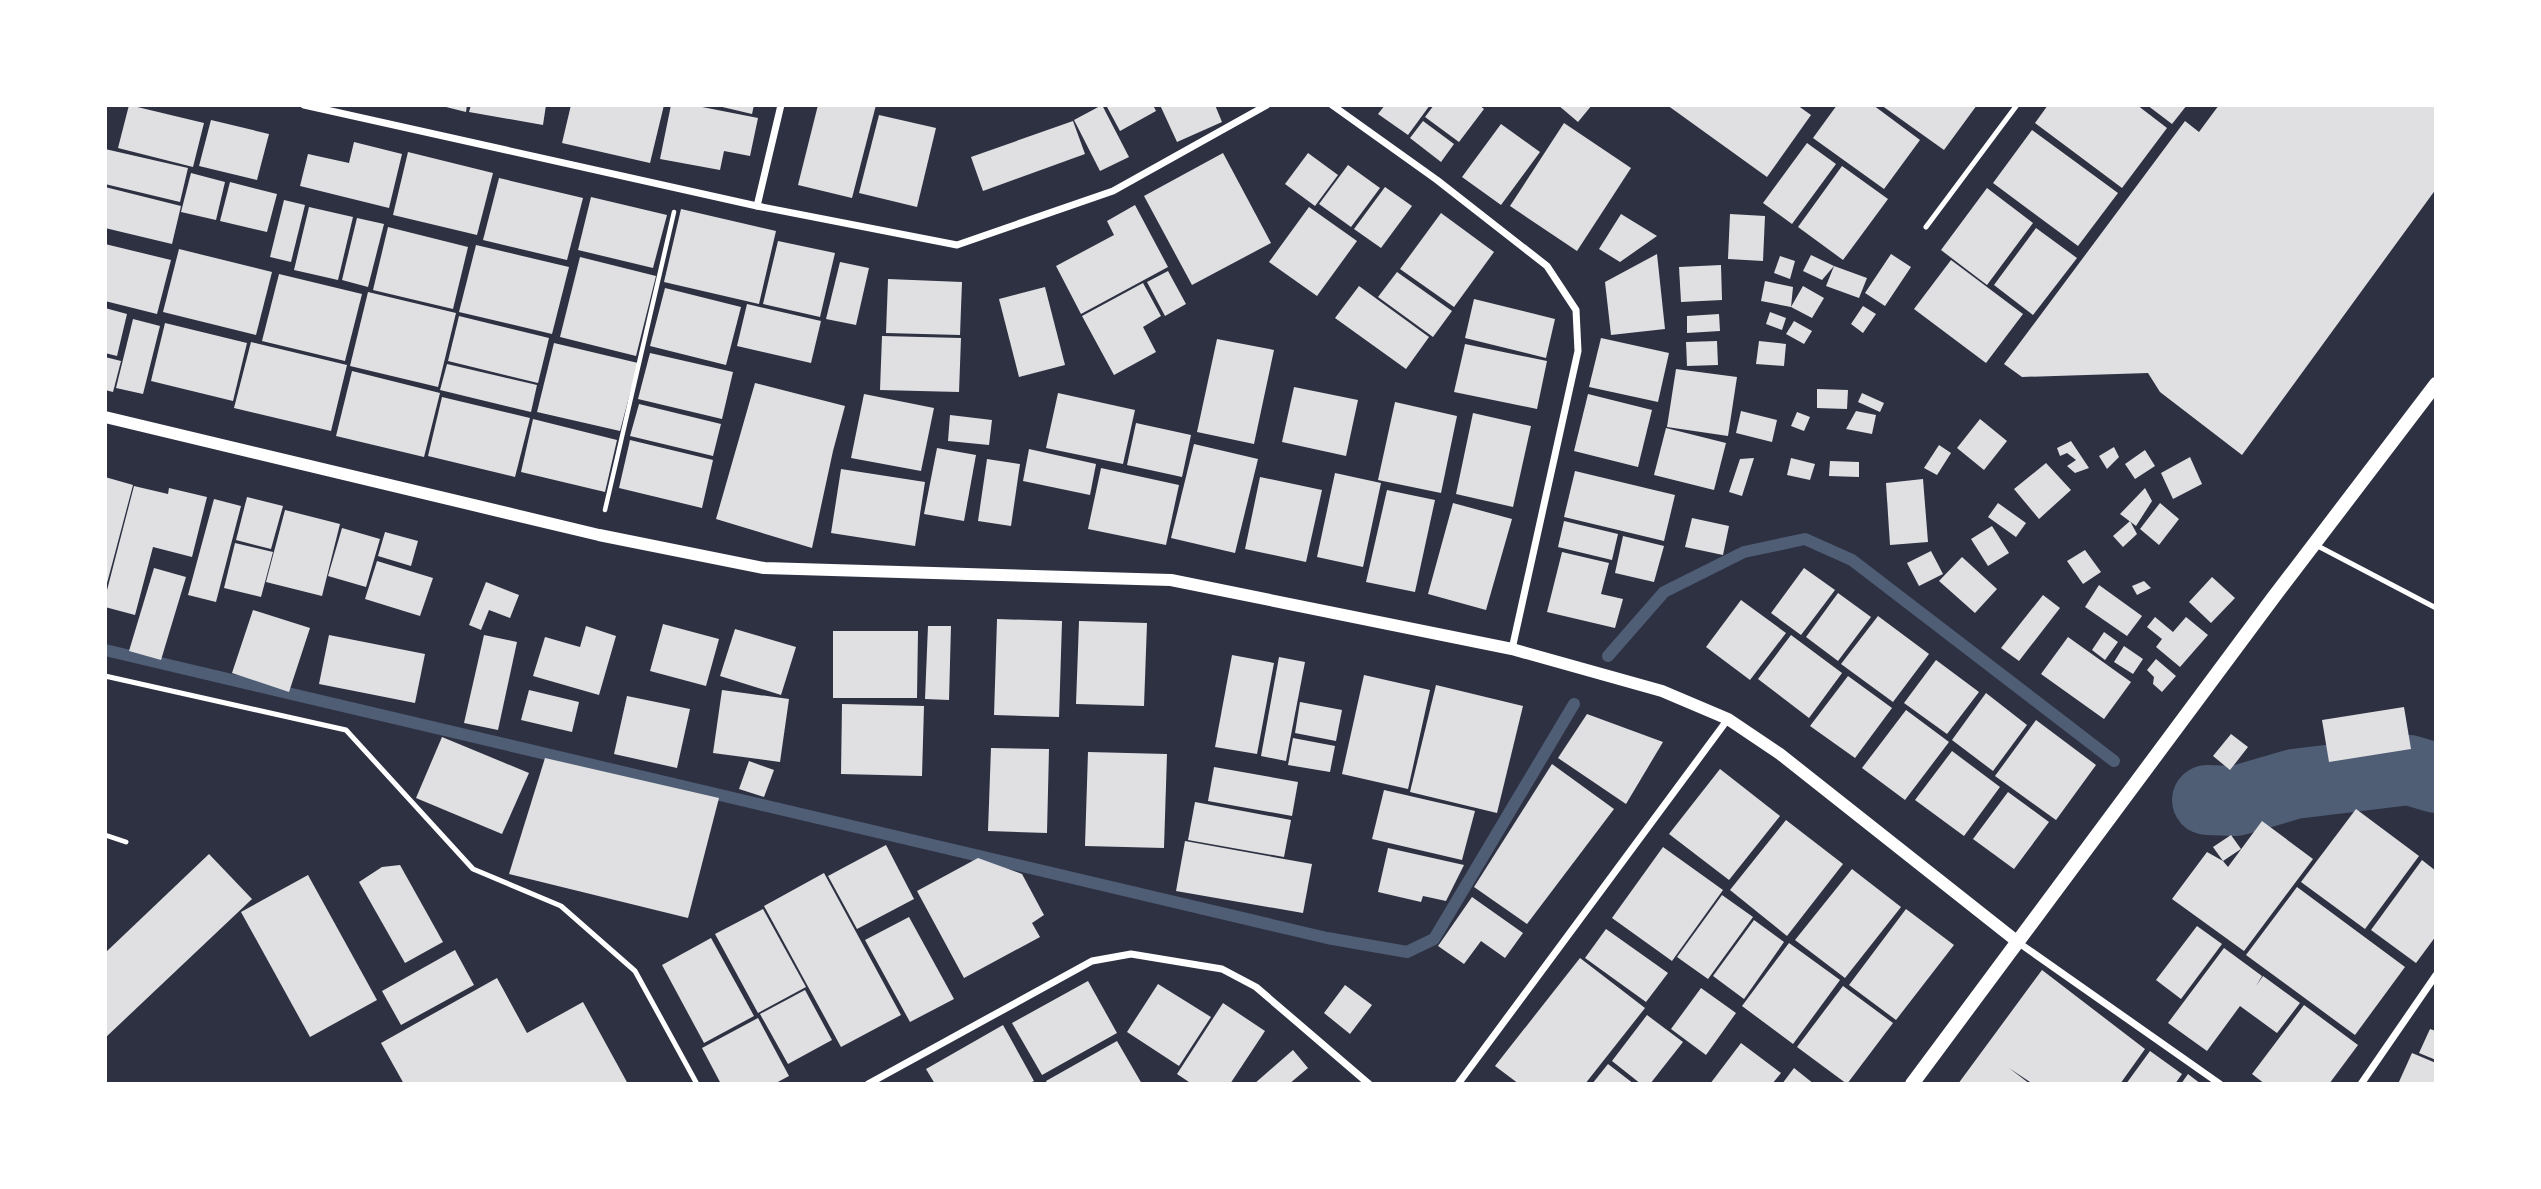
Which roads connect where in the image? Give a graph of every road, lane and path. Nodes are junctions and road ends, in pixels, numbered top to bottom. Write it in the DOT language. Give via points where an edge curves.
graph roads {
  1 [pos="304,105"];
  2 [pos="781,105"];
  3 [pos="1267,105"];
  4 [pos="1332,105"];
  5 [pos="2017,105"];
  6 [pos="679,188"];
  7 [pos="757,206"];
  8 [pos="1926,227"];
  9 [pos="2436,384"];
  10 [pos="105,417"];
  11 [pos="599,535"];
  12 [pos="2314,544"];
  13 [pos="2436,608"];
  14 [pos="1513,649"];
  15 [pos="105,676"];
  16 [pos="1728,719"];
  17 [pos="105,835"];
  18 [pos="126,842"];
  19 [pos="2019,943"];
  20 [pos="2436,975"];
  21 [pos="697,1084"];
  22 [pos="868,1084"];
  23 [pos="1369,1084"];
  24 [pos="1458,1084"];
  25 [pos="1912,1084"];
  26 [pos="2220,1084"];
  27 [pos="2361,1084"];
  1 -- 6 [label="street"];
  2 -- 7 [label="street"];
  3 -- 7 [label="street" via="1113,191 957,245"];
  4 -- 14 [label="street" via="1547,266 1576,310 1578,351"];
  5 -- 8 [label="lane"];
  6 -- 7 [label="street"];
  6 -- 11 [label="path"];
  9 -- 12 [label="main road"];
  10 -- 11 [label="street"];
  11 -- 14 [label="street" via="764,568 1171,580"];
  12 -- 13 [label="lane"];
  12 -- 19 [label="main road"];
  14 -- 16 [label="street" via="1662,691"];
  15 -- 21 [label="lane" via="346,730 473,869 561,906 635,971"];
  16 -- 19 [label="street" via="1780,754"];
  16 -- 24 [label="street"];
  17 -- 18 [label="lane"];
  19 -- 25 [label="main road"];
  19 -- 26 [label="street"];
  20 -- 27 [label="street"];
  22 -- 23 [label="street" via="1092,961 1131,954 1222,969 1256,987"];
}
